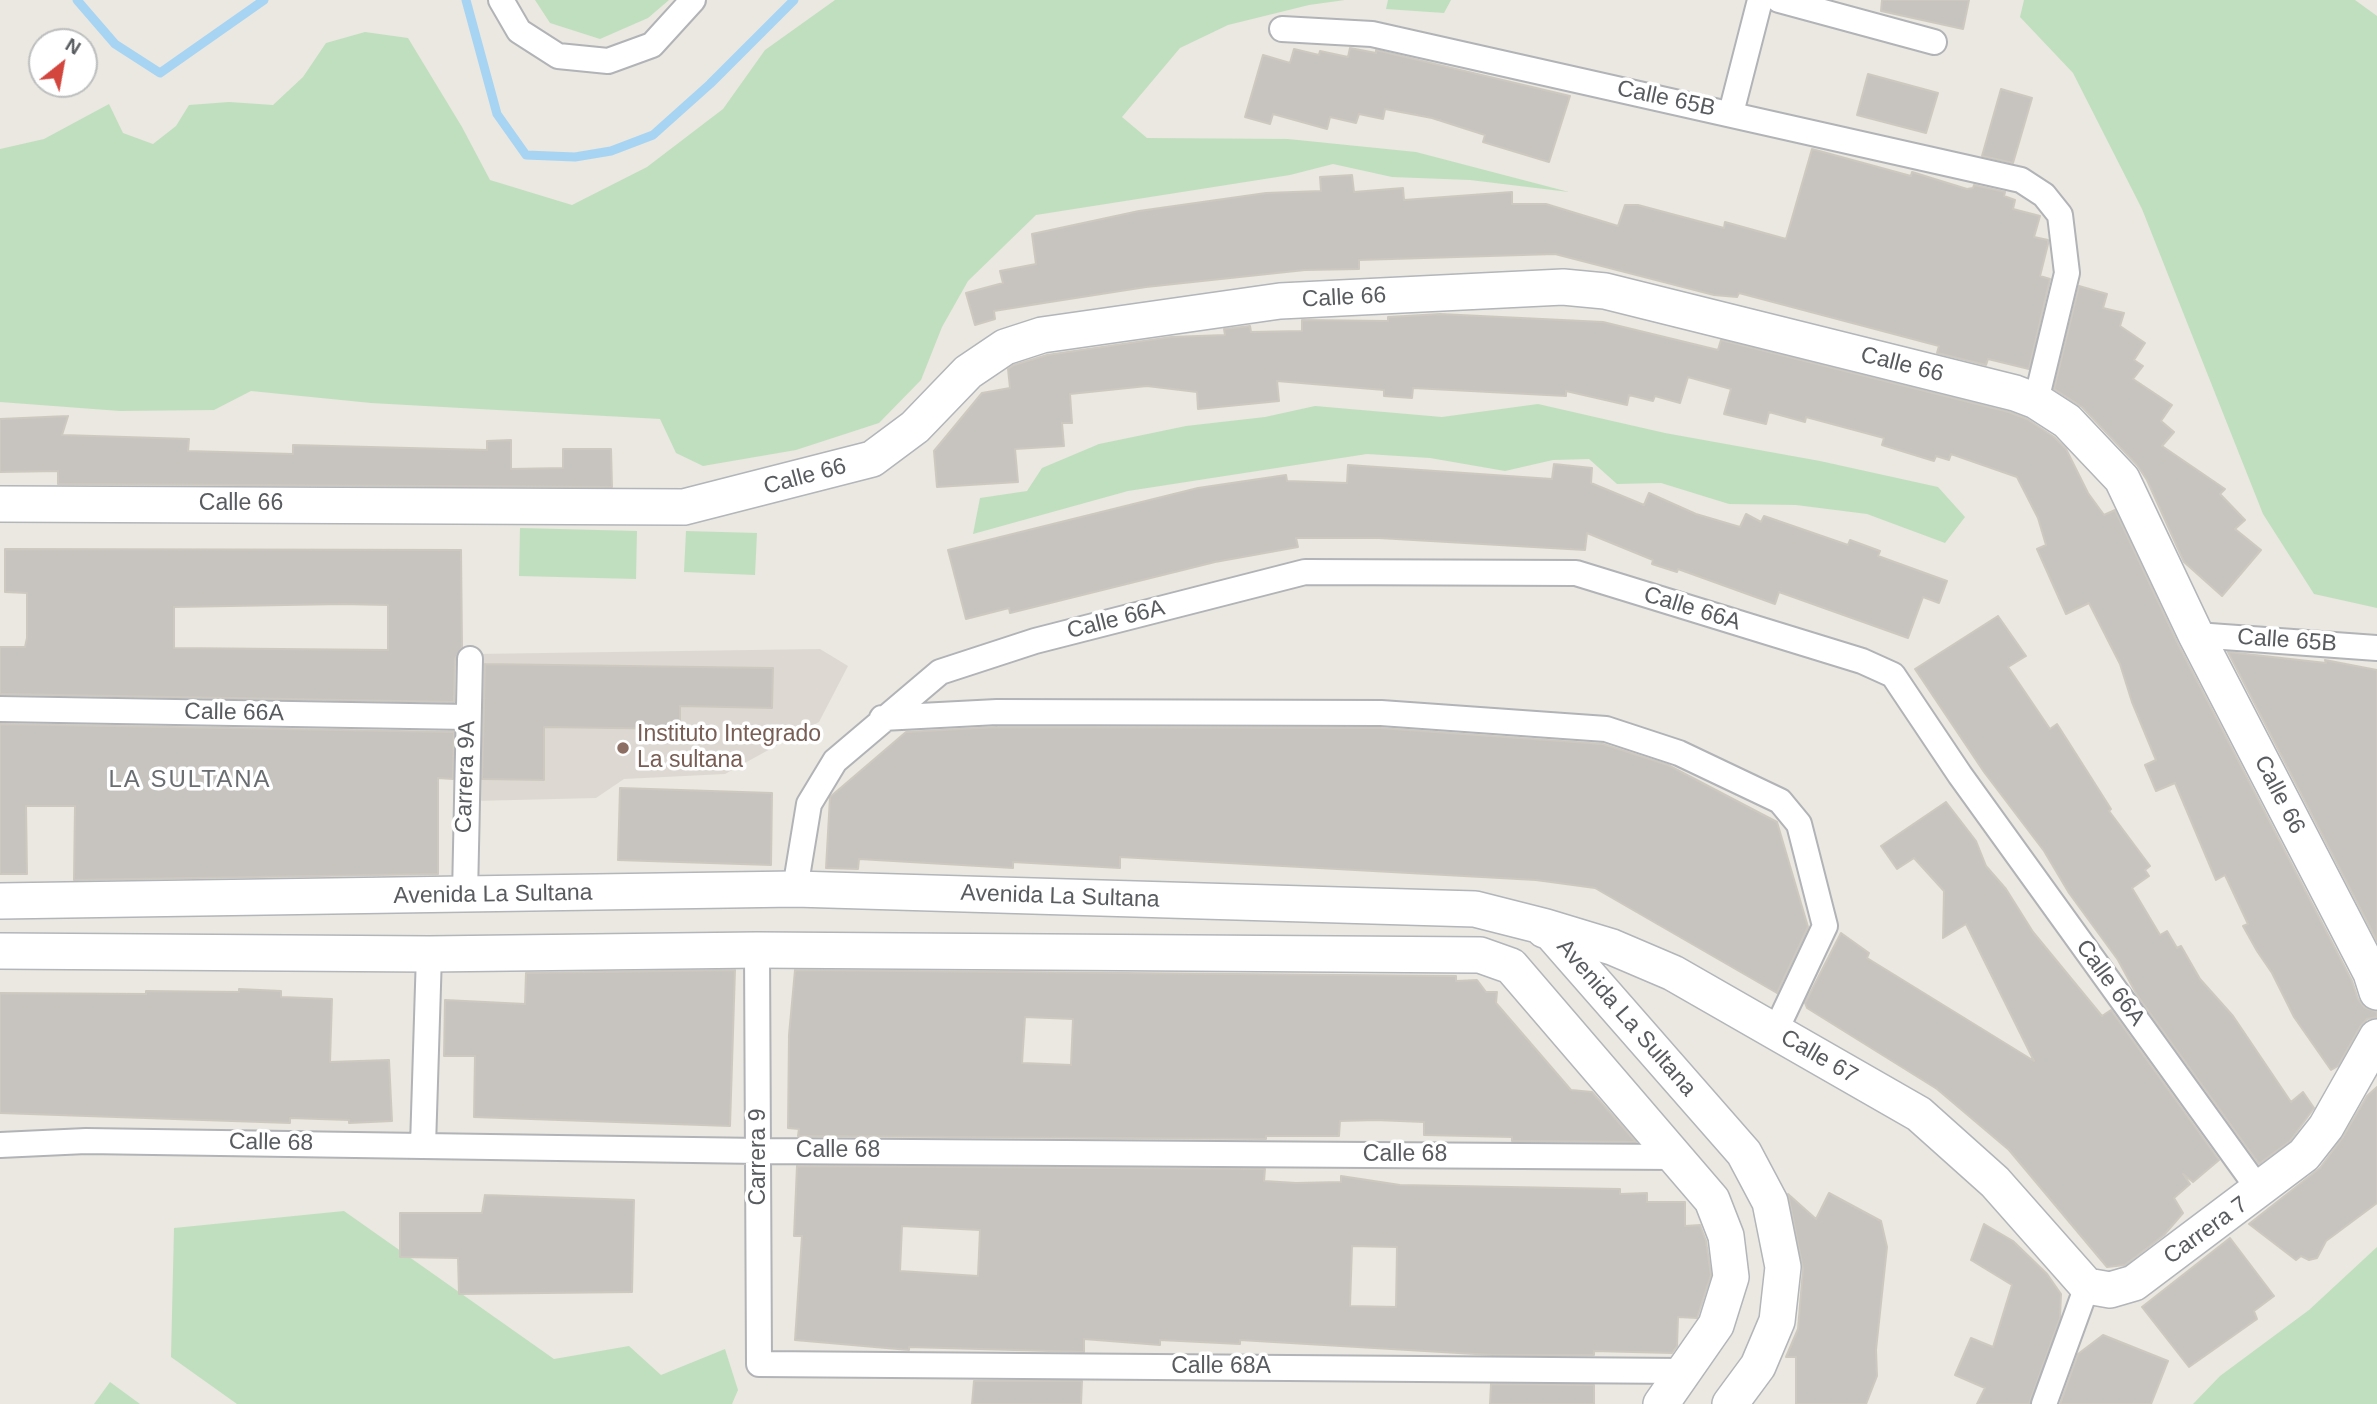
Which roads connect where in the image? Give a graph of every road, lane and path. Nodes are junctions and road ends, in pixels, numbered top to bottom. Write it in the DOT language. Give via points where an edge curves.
graph roads {
  1 [pos="501,0"];
  2 [pos="694,0"];
  3 [pos="1760,0"];
  4 [pos="1779,0"];
  5 [pos="1282,29"];
  6 [pos="1934,42"];
  7 [pos="1731,113"];
  8 [pos="2036,401"];
  9 [pos="0,503"];
  10 [pos="2196,635"];
  11 [pos="2377,648"];
  12 [pos="470,659"];
  13 [pos="0,709"];
  14 [pos="468,717"];
  15 [pos="882,718"];
  16 [pos="795,889"];
  17 [pos="465,895"];
  18 [pos="0,901"];
  19 [pos="1546,928"];
  20 [pos="757,950"];
  21 [pos="0,951"];
  22 [pos="429,954"];
  23 [pos="1511,966"];
  24 [pos="2377,992"];
  25 [pos="1775,1032"];
  26 [pos="2377,1037"];
  27 [pos="0,1145"];
  28 [pos="423,1146"];
  29 [pos="760,1151"];
  30 [pos="1675,1157"];
  31 [pos="2260,1191"];
  32 [pos="2087,1286"];
  33 [pos="759,1364"];
  34 [pos="1684,1371"];
  35 [pos="1661,1404"];
  36 [pos="1730,1404"];
  37 [pos="2044,1404"];
  1 -- 2 [label="street" via="519,31 558,56 608,61 652,45"];
  3 -- 7 [label="street"];
  4 -- 6 [label="street"];
  5 -- 7 [label="street, Calle 65B" via="1372,34"];
  7 -- 8 [label="street, Calle 65B" via="2021,180 2044,195 2060,215 2067,273"];
  8 -- 9 [label="street, Calle 66" via="1605,291 1563,287 1496,290 1280,302 1042,335 1006,347 968,372 915,427 872,459 684,507"];
  8 -- 10 [label="street, Calle 66" via="2067,421 2122,480"];
  10 -- 11 [label="street, Calle 65B"];
  10 -- 24 [label="street, Calle 66"];
  12 -- 14 [label="street, Carrera 9A"];
  13 -- 14 [label="street, Calle 66A"];
  14 -- 17 [label="street, Carrera 9A"];
  15 -- 16 [label="street, Calle 66A" via="835,761 809,804"];
  15 -- 25 [label="street" via="997,712 1381,713 1606,729 1679,753 1780,801 1799,824 1825,926"];
  15 -- 31 [label="street, Calle 66A" via="940,672 1035,641 1304,572 1576,573 1863,662 1893,675"];
  16 -- 17 [label="street, Avenida La Sultana"];
  16 -- 19 [label="street, Avenida La Sultana" via="1475,909"];
  17 -- 18 [label="street, Avenida La Sultana"];
  19 -- 23 [label="street"];
  19 -- 25 [label="street, Calle 67" via="1612,947 1673,973"];
  19 -- 36 [label="street, Avenida La Sultana" via="1744,1153 1770,1202 1783,1267 1777,1321 1758,1366"];
  20 -- 22 [label="street"];
  20 -- 23 [label="street" via="1480,955"];
  20 -- 29 [label="street, Carrera 9"];
  21 -- 22 [label="street"];
  22 -- 28 [label="street"];
  23 -- 30 [label="street"];
  25 -- 32 [label="street, Calle 67" via="1919,1114 1996,1182"];
  26 -- 31 [label="street, Carrera 7" via="2326,1128 2304,1156"];
  27 -- 28 [label="street, Calle 68" via="86,1140"];
  28 -- 29 [label="street, Calle 68"];
  29 -- 30 [label="street, Calle 68"];
  29 -- 33 [label="street, Carrera 9"];
  30 -- 34 [label="street" via="1712,1200 1726,1236 1731,1277 1716,1325"];
  31 -- 32 [label="street, Carrera 7" via="2134,1283 2110,1290"];
  32 -- 37 [label="street"];
  33 -- 34 [label="street, Calle 68A"];
  34 -- 35 [label="street"];
}
